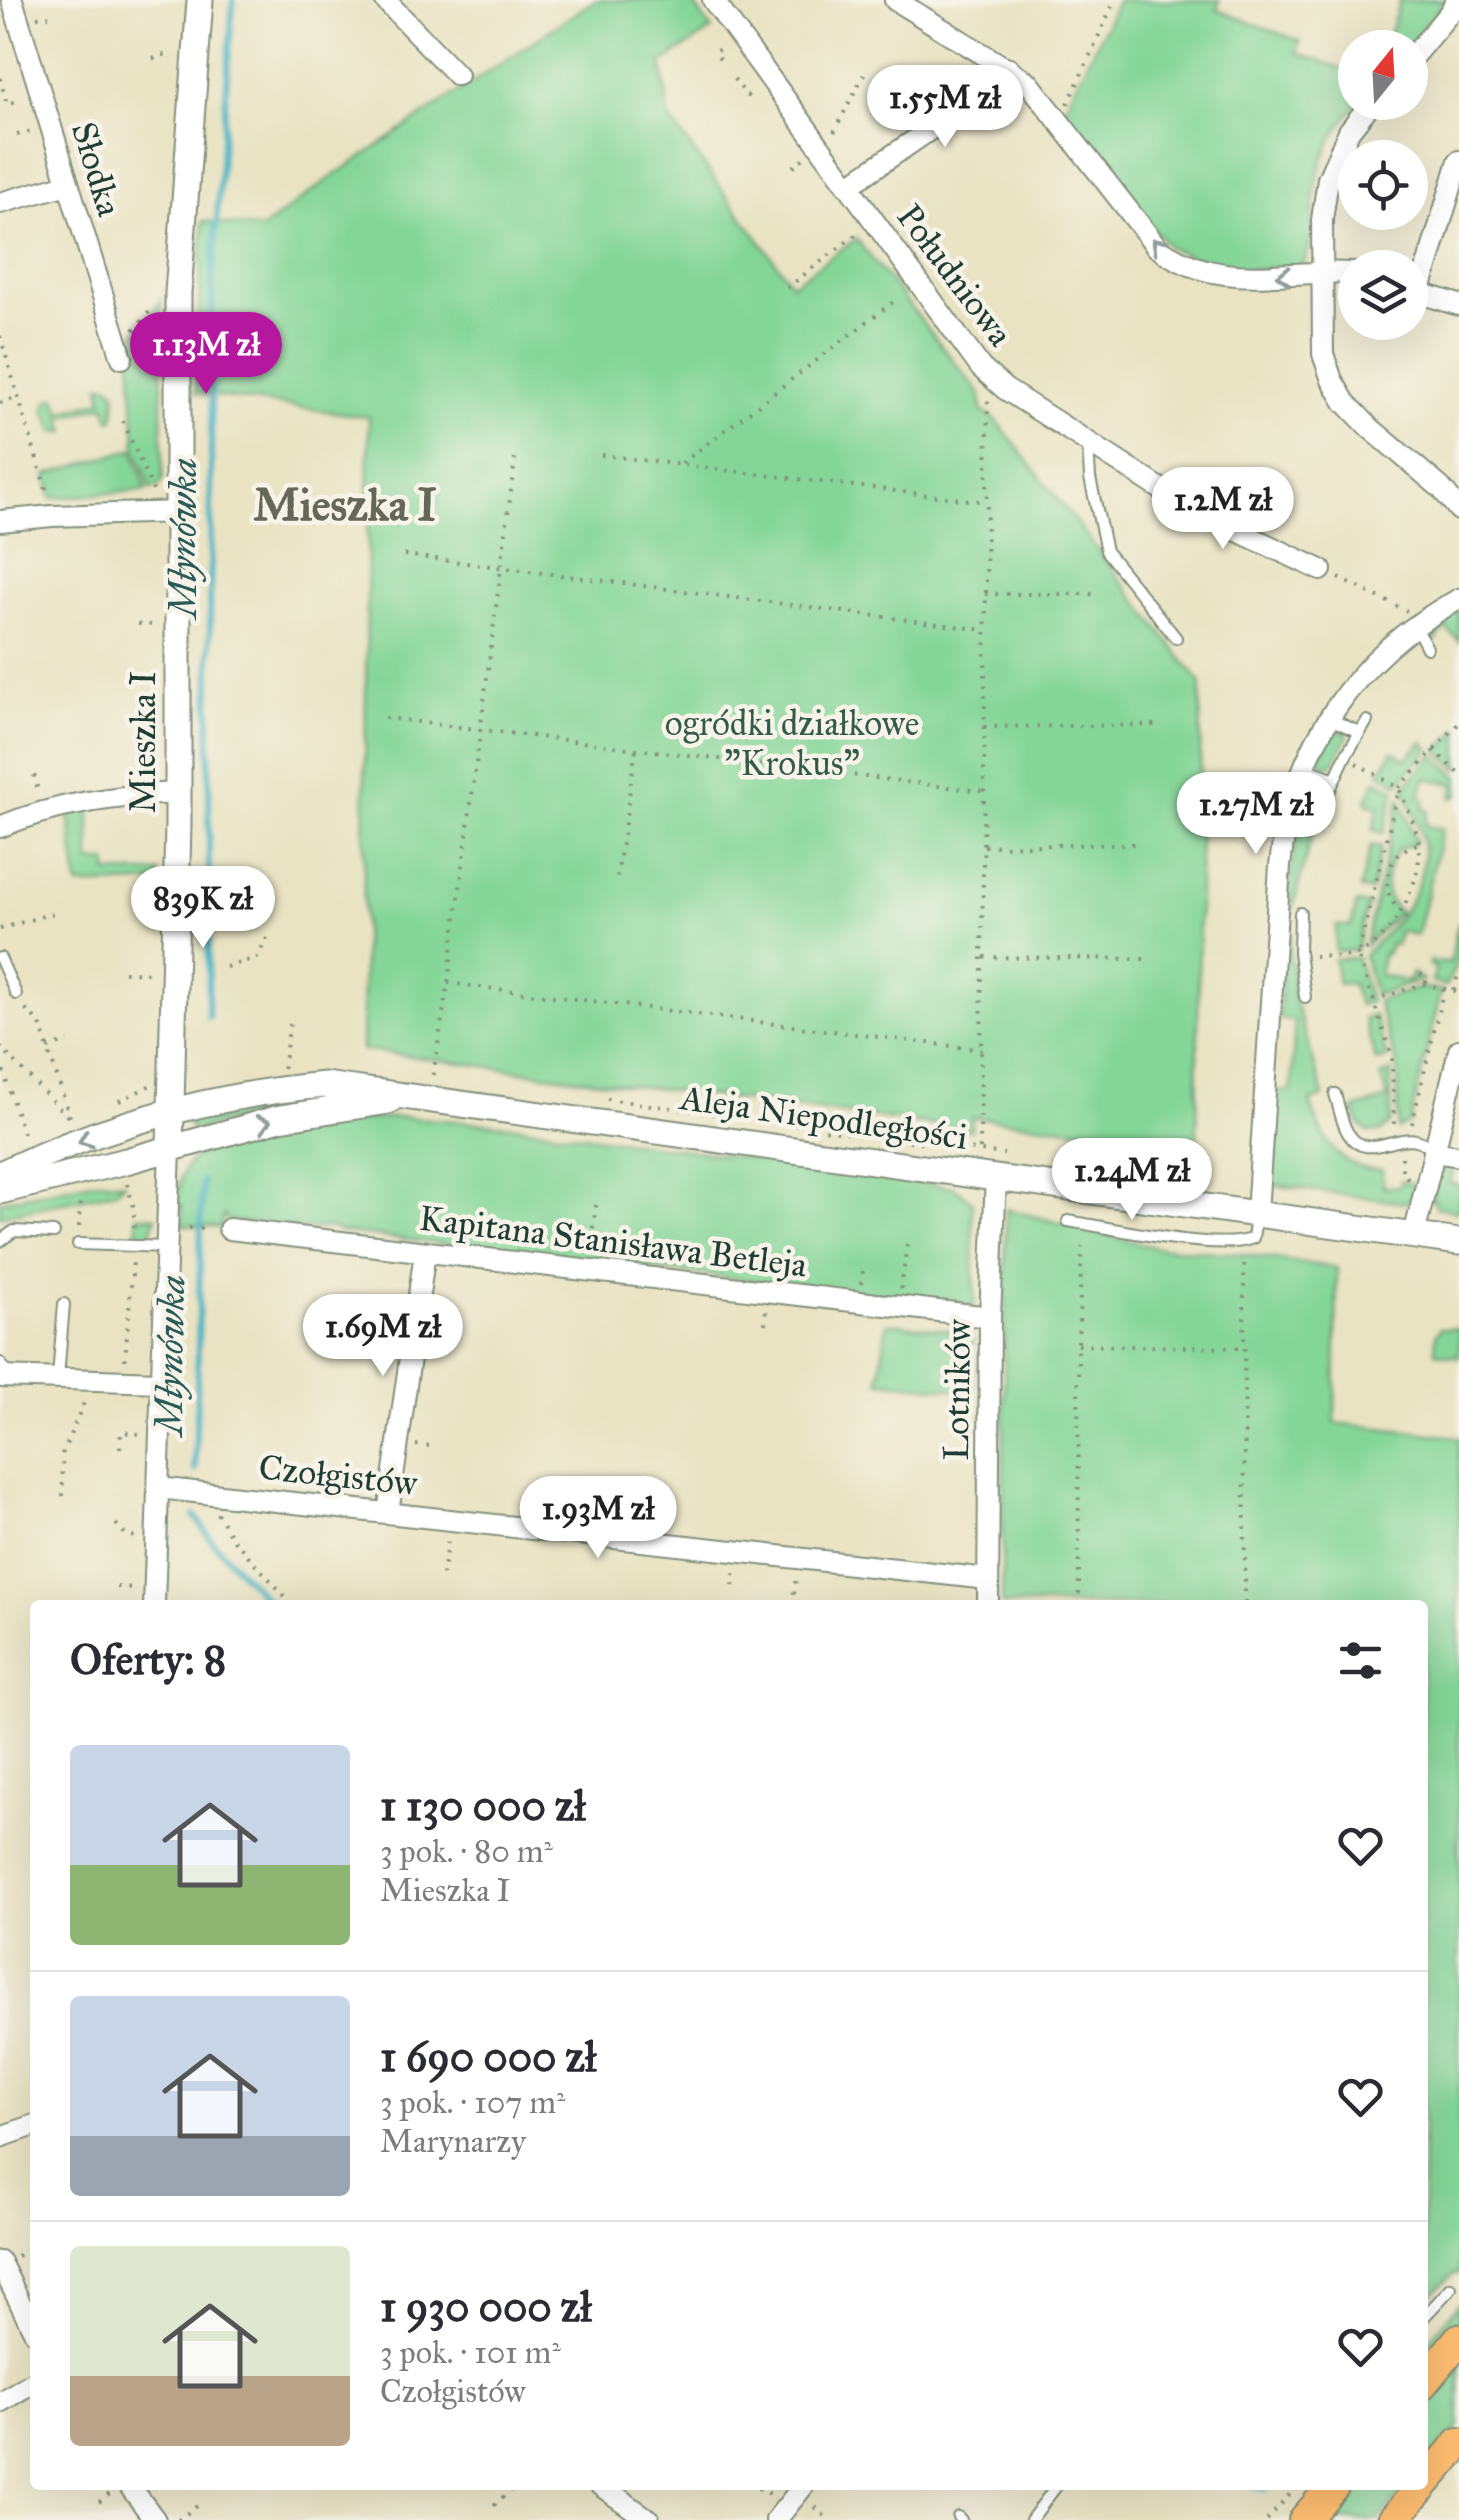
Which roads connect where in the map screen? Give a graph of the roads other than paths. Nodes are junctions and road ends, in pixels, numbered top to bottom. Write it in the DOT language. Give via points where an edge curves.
graph roads {
  1 [pos="12,0"];
  2 [pos="200,0"];
  3 [pos="385,0"];
  4 [pos="1456,0"];
  5 [pos="720,2"];
  6 [pos="907,3"];
  7 [pos="1428,39"];
  8 [pos="1009,68"];
  9 [pos="457,75"];
  10 [pos="1357,120"];
  11 [pos="1459,161"];
  12 [pos="68,184"];
  13 [pos="848,186"];
  14 [pos="0,203"];
  15 [pos="1428,251"];
  16 [pos="1338,274"];
  17 [pos="1322,275"];
  18 [pos="1428,295"];
  19 [pos="1459,305"];
  20 [pos="122,358"];
  21 [pos="1088,442"];
  22 [pos="1459,510"];
  23 [pos="178,512"];
  24 [pos="0,522"];
  25 [pos="1321,570"];
  26 [pos="1459,599"];
  27 [pos="1410,617"];
  28 [pos="1176,638"];
  29 [pos="1427,648"];
  30 [pos="1329,718"];
  31 [pos="1368,721"];
  32 [pos="1359,732"];
  33 [pos="1304,768"];
  34 [pos="1335,779"];
  35 [pos="178,793"];
  36 [pos="1327,796"];
  37 [pos="0,827"];
  38 [pos="1300,913"];
  39 [pos="0,958"];
  40 [pos="14,995"];
  41 [pos="1305,997"];
  42 [pos="1459,1050"];
  43 [pos="1335,1094"];
  44 [pos="417,1098"];
  45 [pos="171,1109"];
  46 [pos="170,1148"];
  47 [pos="1434,1152"];
  48 [pos="1459,1156"];
  49 [pos="0,1174"];
  50 [pos="987,1175"];
  51 [pos="0,1191"];
  52 [pos="1257,1213"];
  53 [pos="1068,1220"];
  54 [pos="225,1230"];
  55 [pos="54,1233"];
  56 [pos="1414,1235"];
  57 [pos="0,1241"];
  58 [pos="1459,1242"];
  59 [pos="78,1244"];
  60 [pos="166,1247"];
  61 [pos="425,1252"];
  62 [pos="64,1304"];
  63 [pos="990,1316"];
  64 [pos="3,1371"];
  65 [pos="58,1377"];
  66 [pos="161,1382"];
  67 [pos="165,1488"];
  68 [pos="388,1513"];
  69 [pos="988,1579"];
  70 [pos="148,1596"];
  71 [pos="988,1600"];
  72 [pos="30,2127"];
  73 [pos="0,2137"];
  74 [pos="0,2262"];
  75 [pos="1451,2288"];
  76 [pos="1428,2313"];
  77 [pos="30,2323"];
  78 [pos="1459,2340"];
  79 [pos="1428,2371"];
  80 [pos="30,2384"];
  81 [pos="0,2402"];
  82 [pos="1459,2443"];
  83 [pos="1428,2479"];
  84 [pos="132,2490"];
  85 [pos="614,2490"];
  86 [pos="1054,2490"];
  87 [pos="1316,2490"];
  88 [pos="1419,2490"];
  89 [pos="806,2493"];
  90 [pos="156,2520"];
  91 [pos="649,2520"];
  92 [pos="776,2520"];
  93 [pos="1031,2520"];
  94 [pos="1304,2520"];
  95 [pos="1393,2520"];
  1 -- 12 [label="street, Słodka"];
  2 -- 23 [label="street, Mieszka I" via="178,293"];
  3 -- 9 [label="street"];
  4 -- 7 [label="street"];
  5 -- 13 [label="street, Południowa" via="816,154"];
  6 -- 8 [label="street"];
  8 -- 13 [label="street"];
  17 -- 8 [label="street, one-way" via="1221,276 1177,261 1157,246 1028,82"];
  10 -- 17 [label="street" via="1328,179"];
  11 -- 15 [label="street"];
  12 -- 14 [label="street"];
  12 -- 20 [label="street, Słodka"];
  13 -- 21 [label="street, Południowa" via="989,374"];
  16 -- 17 [label="street"];
  17 -- 22 [label="street" via="1323,354 1332,380 1368,427"];
  18 -- 19 [label="street"];
  21 -- 25 [label="street, Południowa" via="1214,520"];
  21 -- 28 [label="lane" via="1106,551"];
  23 -- 24 [label="street"];
  23 -- 35 [label="street, Mieszka I"];
  26 -- 27 [label="street"];
  27 -- 29 [label="lane"];
  27 -- 30 [label="street"];
  30 -- 32 [label="lane"];
  30 -- 33 [label="street"];
  31 -- 32 [label="lane"];
  32 -- 34 [label="lane"];
  33 -- 34 [label="lane"];
  33 -- 52 [label="street" via="1281,851"];
  34 -- 36 [label="lane"];
  35 -- 37 [label="street" via="57,806"];
  35 -- 45 [label="street, Mieszka I"];
  38 -- 41 [label="lane"];
  39 -- 40 [label="lane"];
  42 -- 47 [label="street"];
  43 -- 47 [label="lane" via="1358,1144 1414,1138"];
  44 -- 45 [label="street, Aleja Niepodległości" via="324,1085"];
  46 -- 44 [label="street, Aleja Niepodległości, one-way" via="280,1118"];
  44 -- 50 [label="street, Aleja Niepodległości"];
  45 -- 46 [label="street, Mieszka I"];
  45 -- 49 [label="street, Aleja Niepodległości, one-way"];
  46 -- 51 [label="street, Aleja Niepodległości"];
  46 -- 60 [label="street, Mieszka I"];
  47 -- 48 [label="street"];
  47 -- 56 [label="street"];
  50 -- 52 [label="street, Aleja Niepodległości"];
  50 -- 63 [label="street, Lotników"];
  52 -- 53 [label="lane" via="1252,1238 1243,1242"];
  52 -- 56 [label="street, Aleja Niepodległości"];
  54 -- 61 [label="street, Kapitana Stanisława Betleja"];
  55 -- 57 [label="lane" via="14,1232"];
  56 -- 58 [label="street, Aleja Niepodległości"];
  59 -- 60 [label="lane"];
  60 -- 66 [label="street, Mieszka I"];
  61 -- 63 [label="street, Kapitana Stanisława Betleja"];
  61 -- 68 [label="street"];
  62 -- 65 [label="lane"];
  63 -- 69 [label="street, Lotników"];
  64 -- 65 [label="street"];
  65 -- 66 [label="street"];
  66 -- 67 [label="street, Mieszka I"];
  67 -- 68 [label="street, Czołgistów" via="216,1502"];
  67 -- 70 [label="street, Mieszka I"];
  68 -- 69 [label="street, Czołgistów"];
  69 -- 71 [label="street, Lotników"];
  72 -- 73 [label="street"];
  74 -- 77 [label="street"];
  75 -- 76 [label="lane"];
  78 -- 79 [label="main road"];
  80 -- 81 [label="street"];
  82 -- 83 [label="main road"];
  84 -- 90 [label="street"];
  85 -- 91 [label="street"];
  86 -- 93 [label="lane"];
  87 -- 94 [label="main road"];
  88 -- 95 [label="main road"];
  89 -- 92 [label="street"];
}
